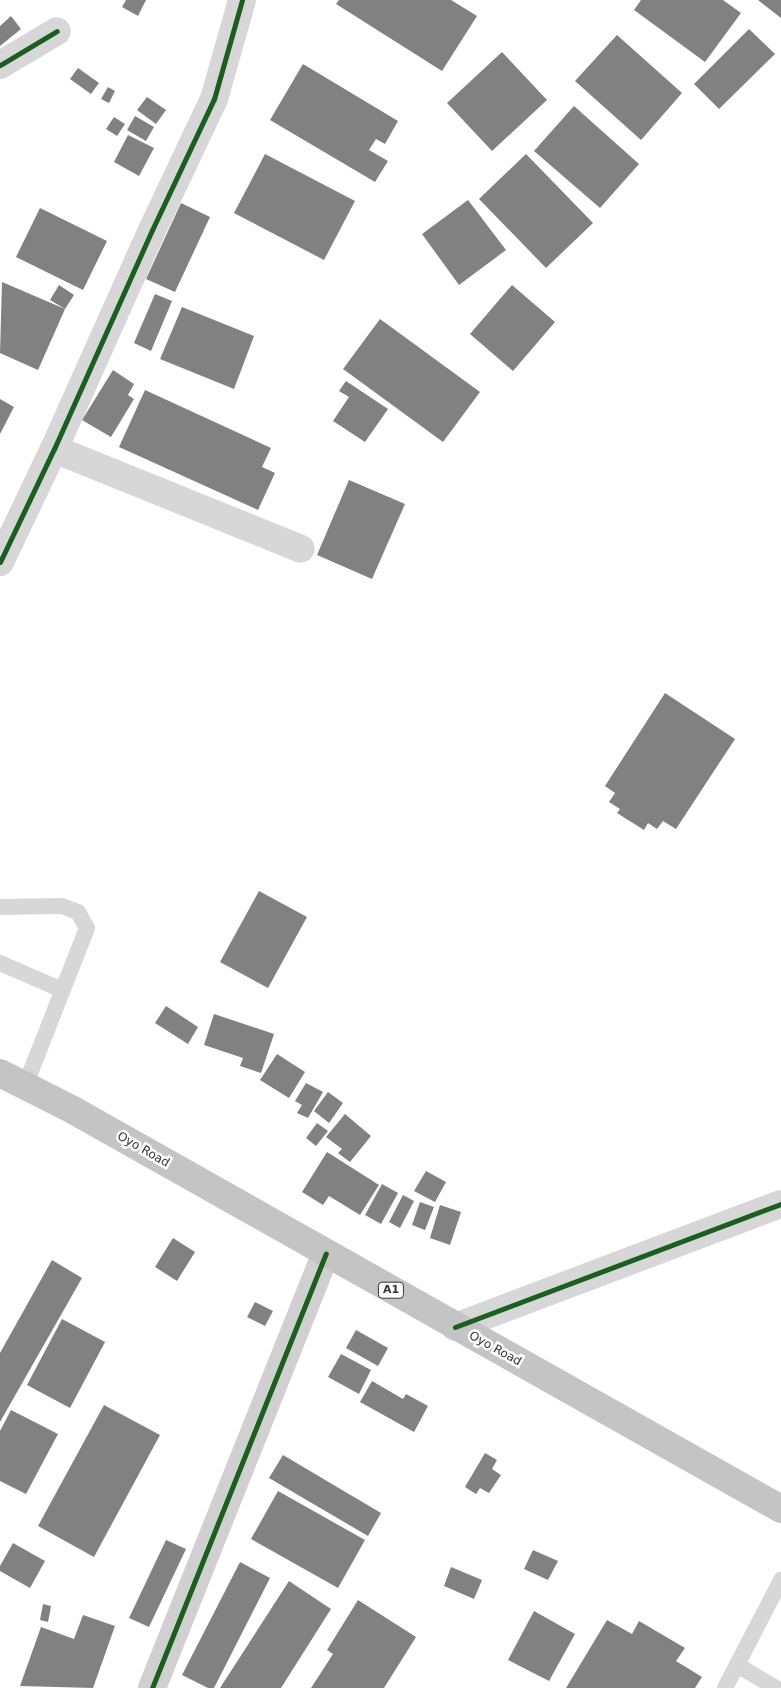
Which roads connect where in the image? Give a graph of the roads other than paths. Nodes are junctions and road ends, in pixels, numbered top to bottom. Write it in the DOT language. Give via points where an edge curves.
graph roads {
  1 [pos="242,0"];
  2 [pos="57,31"];
  3 [pos="0,65"];
  4 [pos="54,449"];
  5 [pos="301,549"];
  6 [pos="0,562"];
  7 [pos="0,907"];
  8 [pos="0,963"];
  9 [pos="62,990"];
  10 [pos="0,1073"];
  11 [pos="25,1086"];
  12 [pos="781,1204"];
  13 [pos="326,1254"];
  14 [pos="455,1326"];
  15 [pos="781,1509"];
  16 [pos="781,1580"];
  17 [pos="776,1601"];
  18 [pos="737,1665"];
  19 [pos="152,1688"];
  20 [pos="725,1688"];
  21 [pos="776,1688"];
  1 -- 4 [label="street" via="214,99"];
  2 -- 3 [label="street"];
  4 -- 5 [label="street"];
  4 -- 6 [label="street"];
  7 -- 9 [label="lane" via="62,906 78,912 87,928"];
  8 -- 9 [label="lane"];
  9 -- 11 [label="lane"];
  10 -- 11 [label="highway, Oyo Road / A1"];
  11 -- 13 [label="highway, Oyo Road / A1"];
  12 -- 14 [label="street"];
  13 -- 14 [label="highway, Oyo Road / A1"];
  13 -- 19 [label="street"];
  14 -- 15 [label="highway, Oyo Road / A1"];
  16 -- 17 [label="lane"];
  17 -- 18 [label="lane"];
  18 -- 20 [label="lane"];
  18 -- 21 [label="lane"];
}
